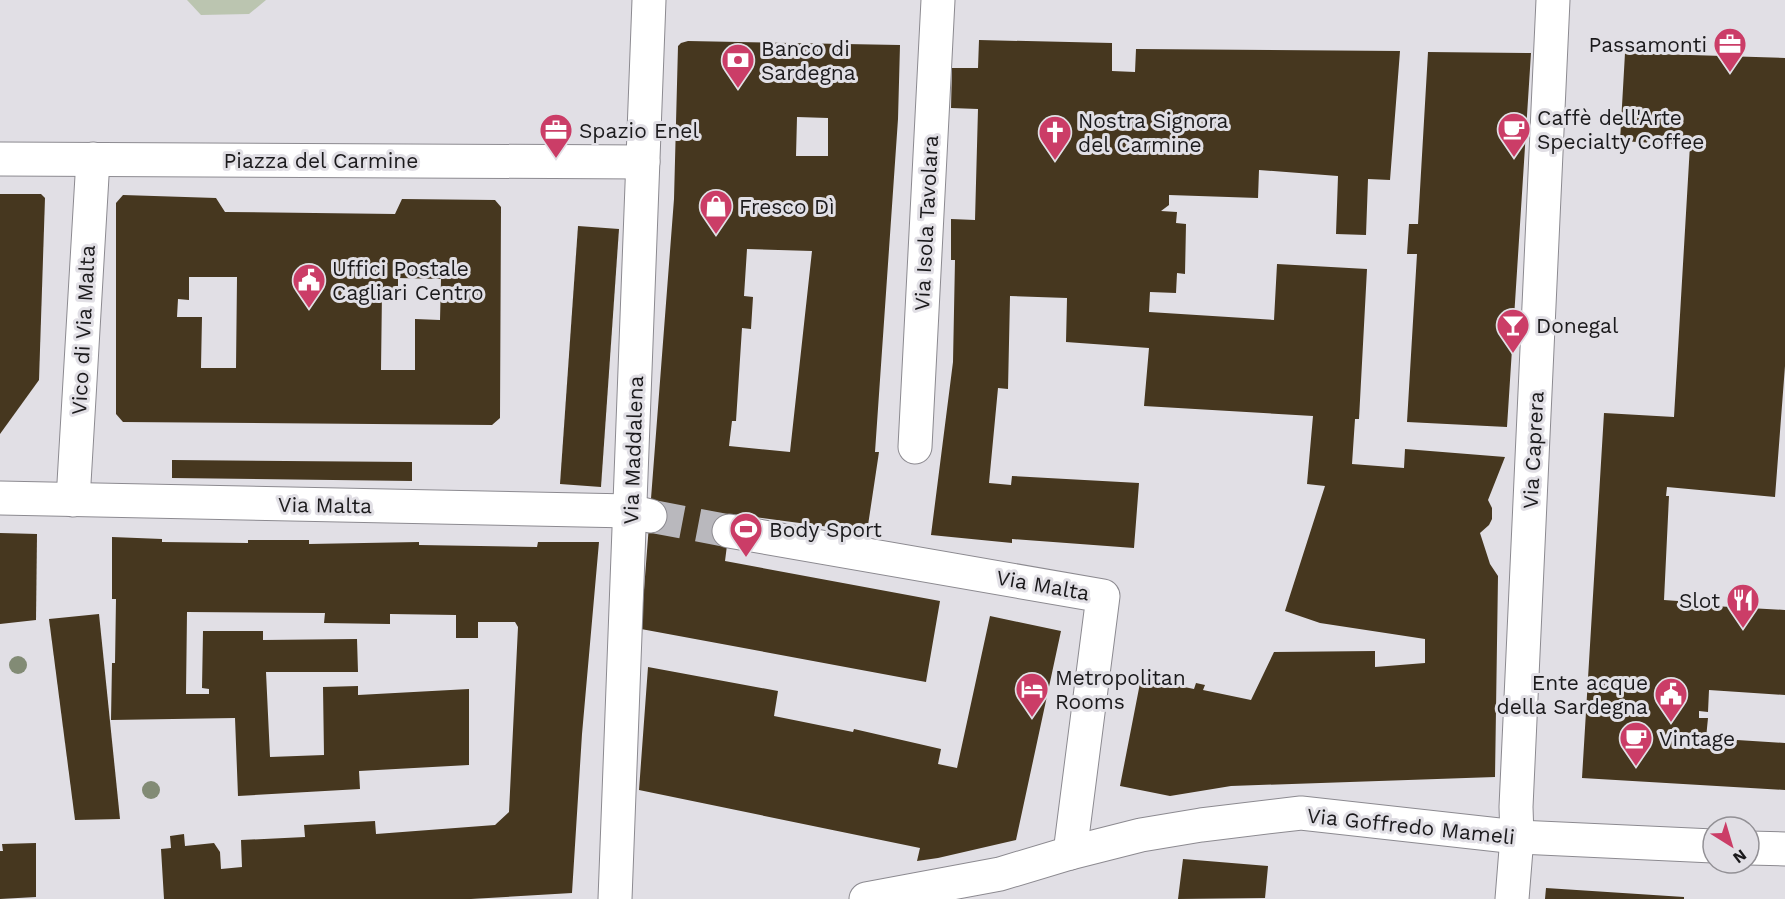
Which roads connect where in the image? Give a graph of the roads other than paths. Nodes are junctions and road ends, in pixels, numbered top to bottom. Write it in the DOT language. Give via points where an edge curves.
graph roads {
  1 [pos="649,0"];
  2 [pos="938,0"];
  3 [pos="1553,0"];
  4 [pos="0,159"];
  5 [pos="93,159"];
  6 [pos="643,162"];
  7 [pos="915,447"];
  8 [pos="0,498"];
  9 [pos="73,500"];
  10 [pos="640,514"];
  11 [pos="729,531"];
  12 [pos="1517,837"];
  13 [pos="1701,845"];
  14 [pos="1761,848"];
  15 [pos="1785,849"];
  16 [pos="1070,853"];
  17 [pos="615,899"];
  18 [pos="866,899"];
  19 [pos="1512,899"];
  1 -- 6 [label="street, Via Maddalena"];
  2 -- 7 [label="street, Via Isola Tavolara"];
  3 -- 12 [label="street, Via Caprera"];
  4 -- 5 [label="street, Piazza del Carmine"];
  5 -- 6 [label="street, Piazza del Carmine"];
  5 -- 9 [label="street, Vico di Via Malta"];
  6 -- 10 [label="street, Via Maddalena"];
  8 -- 9 [label="street, Via Malta"];
  9 -- 10 [label="street, Via Malta"];
  10 -- 17 [label="street, Via Maddalena"];
  11 -- 16 [label="street, Via Malta" via="1102,596"];
  12 -- 13 [label="street, Via Goffredo Mameli"];
  12 -- 16 [label="street, Via Goffredo Mameli" via="1302,813 1141,835"];
  12 -- 19 [label="street, Via Caprera"];
  14 -- 15 [label="street"];
  16 -- 18 [label="street, Via Goffredo Mameli" via="1000,874"];
}
